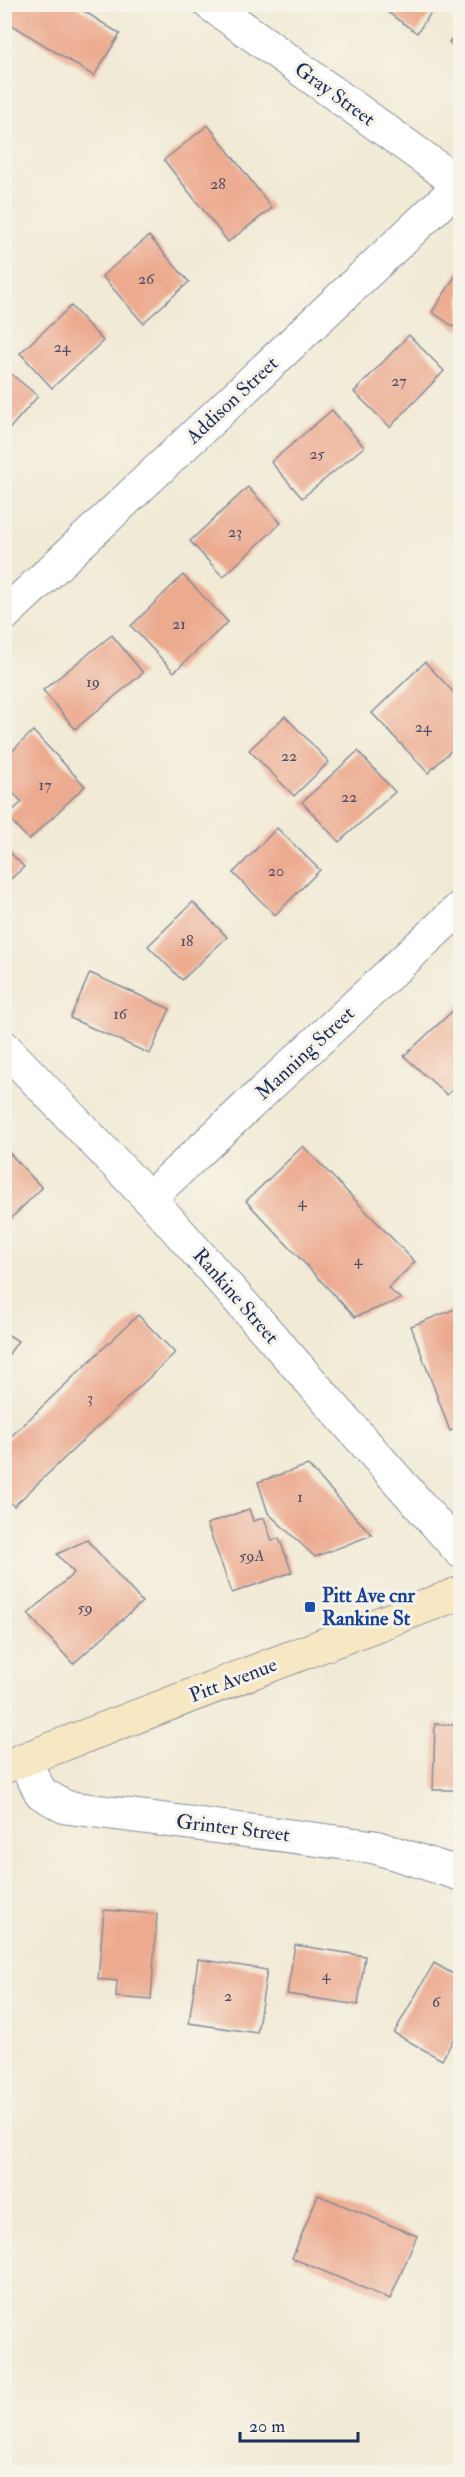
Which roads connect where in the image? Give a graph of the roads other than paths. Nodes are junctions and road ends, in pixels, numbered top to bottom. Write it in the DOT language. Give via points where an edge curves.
graph roads {
  1 [pos="210,4"];
  2 [pos="460,184"];
  3 [pos="4,615"];
  4 [pos="460,908"];
  5 [pos="4,1047"];
  6 [pos="149,1198"];
  7 [pos="460,1551"];
  8 [pos="460,1593"];
  9 [pos="14,1764"];
  10 [pos="460,1874"];
  1 -- 2 [label="street, Gray Street"];
  2 -- 3 [label="street, Addison Street"];
  4 -- 6 [label="street, Manning Street"];
  5 -- 6 [label="street, Rankine Street"];
  6 -- 7 [label="street, Rankine Street"];
  8 -- 9 [label="street, Pitt Avenue"];
  9 -- 10 [label="street, Grinter Street" via="41,1793 65,1807 375,1847"];
}
